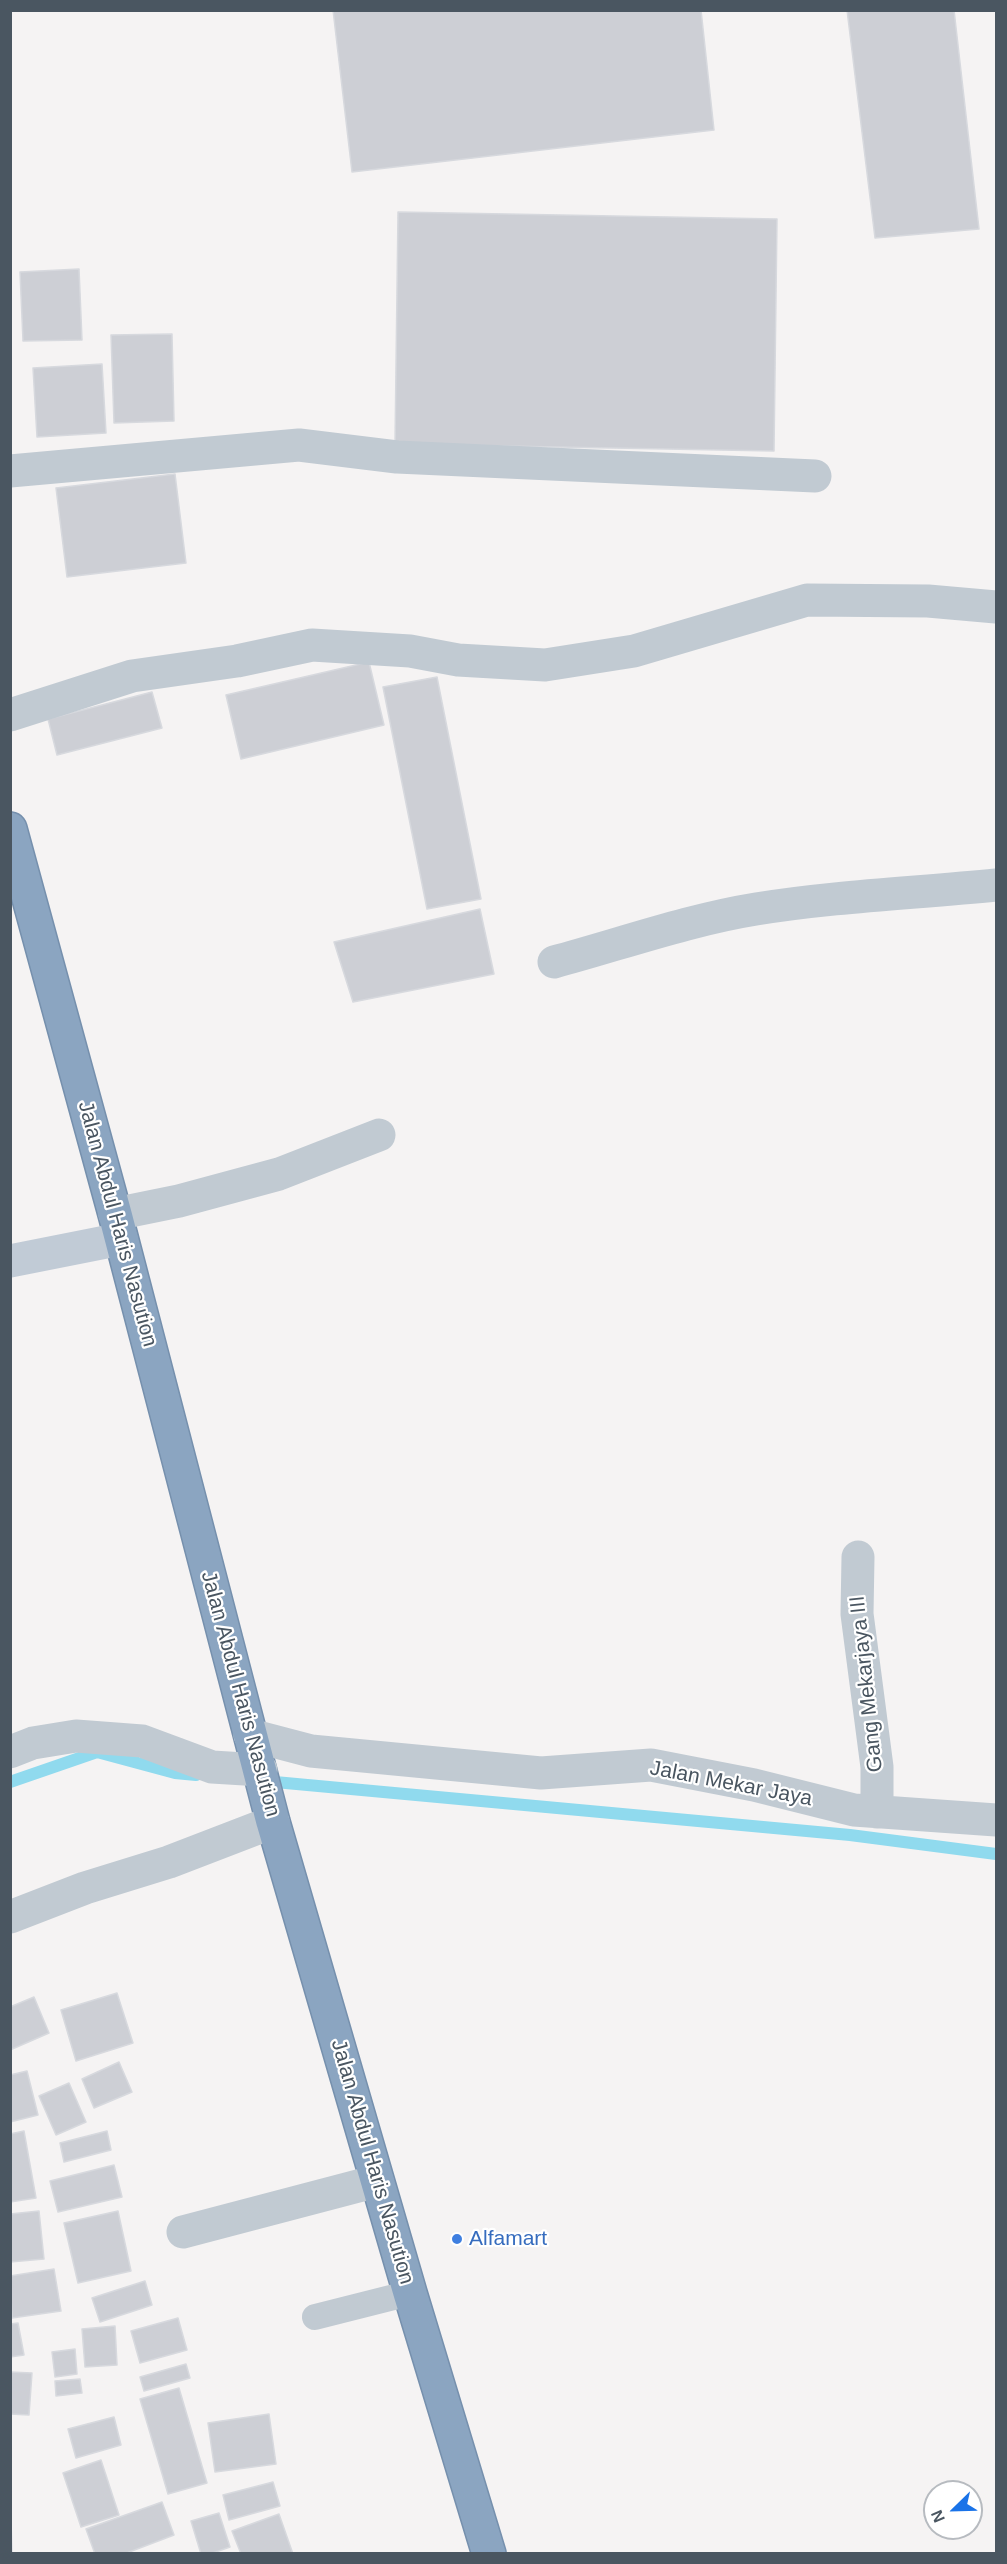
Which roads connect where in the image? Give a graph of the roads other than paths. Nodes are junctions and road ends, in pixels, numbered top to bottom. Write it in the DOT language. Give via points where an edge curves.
graph roads {
  1 [pos="10,471"];
  2 [pos="815,476"];
  3 [pos="996,607"];
  4 [pos="10,715"];
  5 [pos="10,829"];
  6 [pos="996,885"];
  7 [pos="554,962"];
  8 [pos="379,1135"];
  9 [pos="118,1226"];
  10 [pos="10,1261"];
  11 [pos="858,1557"];
  12 [pos="10,1752"];
  13 [pos="256,1755"];
  14 [pos="877,1812"];
  15 [pos="273,1817"];
  16 [pos="996,1820"];
  17 [pos="10,1917"];
  18 [pos="377,2181"];
  19 [pos="183,2232"];
  20 [pos="410,2293"];
  21 [pos="315,2317"];
  22 [pos="489,2553"];
  1 -- 2 [label="street" via="299,445 397,457"];
  3 -- 4 [label="street" via="928,601 807,600 634,651 545,665 312,645 237,661 132,676"];
  5 -- 9 [label="highway, Jalan Abdul Haris Nasution"];
  6 -- 7 [label="street" via="754,909"];
  8 -- 9 [label="street" via="279,1174 179,1201"];
  9 -- 10 [label="street"];
  9 -- 13 [label="highway, Jalan Abdul Haris Nasution"];
  11 -- 14 [label="street, Gang Mekarjaya III" via="857,1614 877,1767"];
  12 -- 13 [label="street, Jalan Mekar Jaya" via="33,1743 76,1736 142,1741 212,1767"];
  13 -- 14 [label="street, Jalan Mekar Jaya" via="311,1750 541,1773 651,1765"];
  13 -- 15 [label="highway, Jalan Abdul Haris Nasution"];
  14 -- 16 [label="street, Jalan Mekar Jaya"];
  15 -- 17 [label="street" via="169,1862"];
  15 -- 18 [label="highway, Jalan Abdul Haris Nasution"];
  18 -- 19 [label="street"];
  18 -- 20 [label="highway, Jalan Abdul Haris Nasution"];
  20 -- 21 [label="lane"];
  20 -- 22 [label="highway, Jalan Abdul Haris Nasution"];
}
